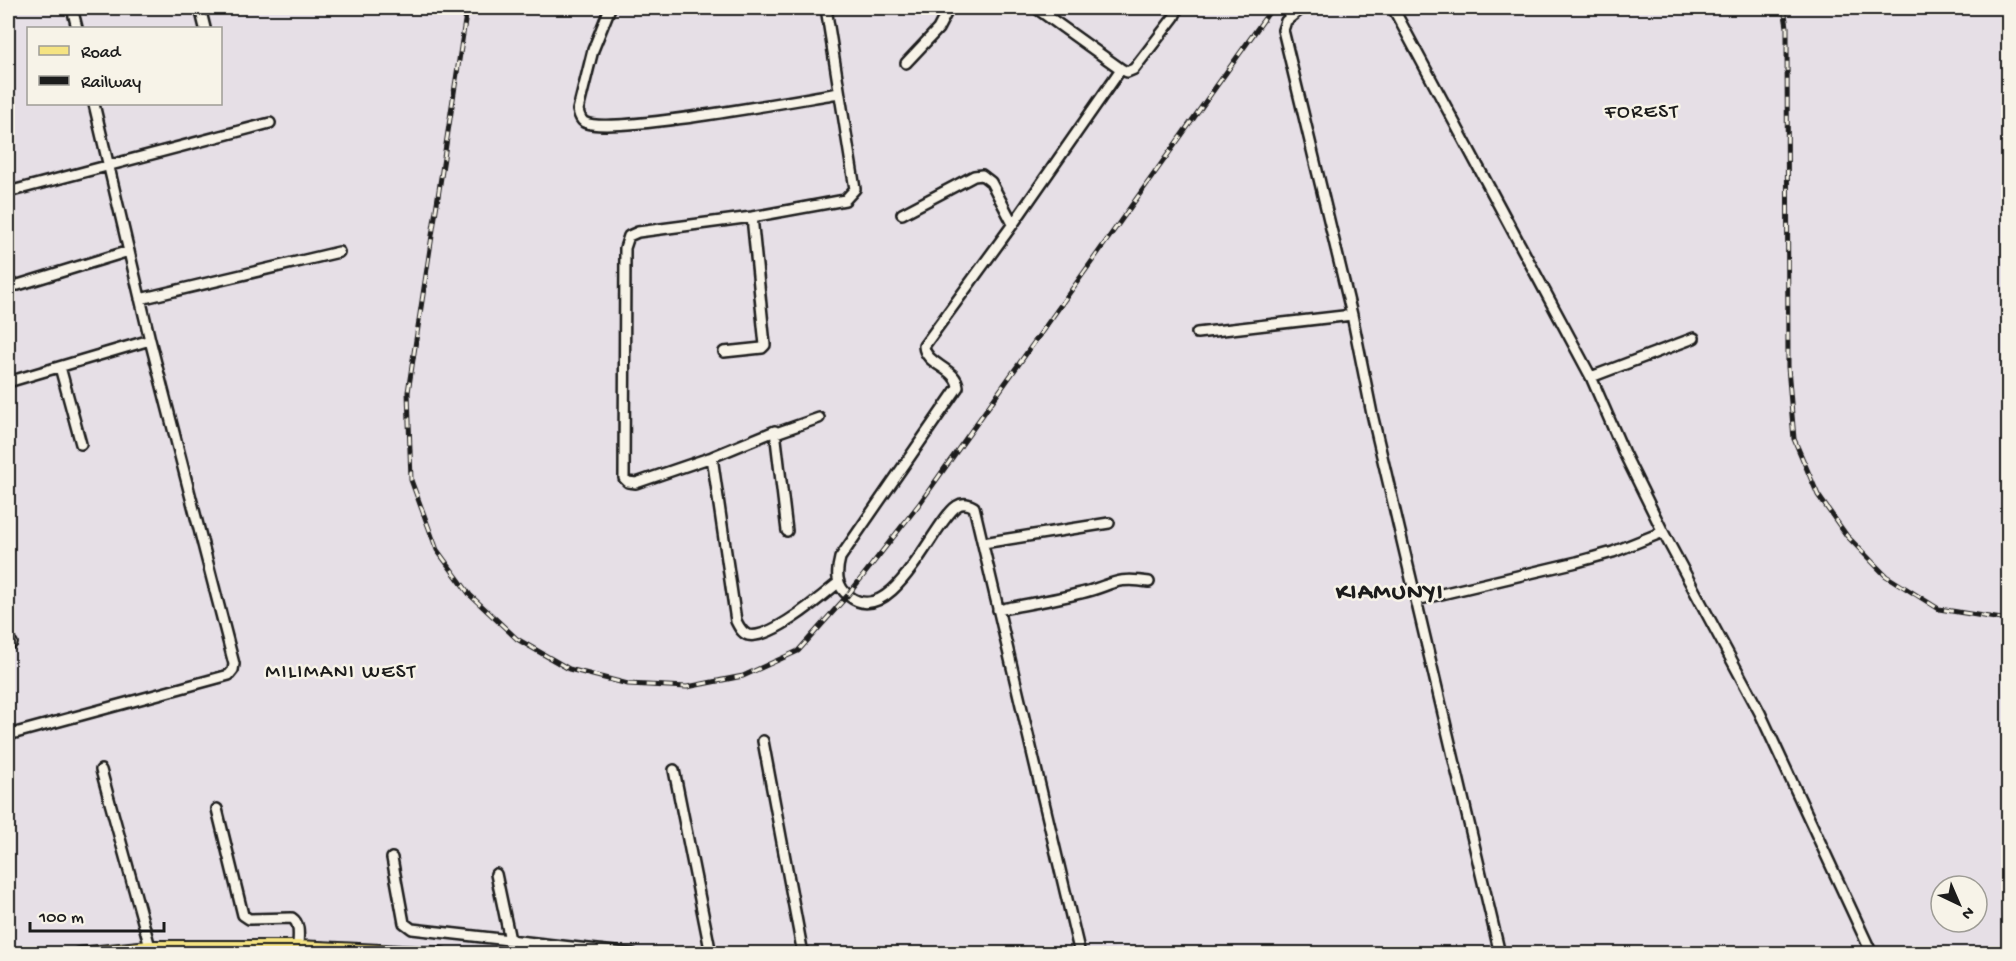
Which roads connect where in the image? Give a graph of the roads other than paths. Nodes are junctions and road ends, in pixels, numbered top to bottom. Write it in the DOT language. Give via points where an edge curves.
graph roads {
  1 [pos="72,8"];
  2 [pos="200,8"];
  3 [pos="610,8"];
  4 [pos="826,8"];
  5 [pos="949,8"];
  6 [pos="1036,8"];
  7 [pos="1178,8"];
  8 [pos="1302,8"];
  9 [pos="1393,8"];
  10 [pos="76,27"];
  11 [pos="205,27"];
  12 [pos="906,63"];
  13 [pos="1122,69"];
  14 [pos="839,93"];
  15 [pos="94,105"];
  16 [pos="270,123"];
  17 [pos="108,165"];
  18 [pos="8,192"];
  19 [pos="902,214"];
  20 [pos="752,217"];
  21 [pos="1013,224"];
  22 [pos="129,251"];
  23 [pos="339,252"];
  24 [pos="18,285"];
  25 [pos="140,299"];
  26 [pos="1352,315"];
  27 [pos="1197,333"];
  28 [pos="1694,338"];
  29 [pos="150,340"];
  30 [pos="724,352"];
  31 [pos="60,367"];
  32 [pos="1591,377"];
  33 [pos="8,382"];
  34 [pos="819,418"];
  35 [pos="776,434"];
  36 [pos="81,444"];
  37 [pos="712,457"];
  38 [pos="1109,524"];
  39 [pos="787,531"];
  40 [pos="1663,532"];
  41 [pos="982,543"];
  42 [pos="1149,582"];
  43 [pos="838,583"];
  44 [pos="1416,600"];
  45 [pos="998,609"];
  46 [pos="8,735"];
  47 [pos="763,741"];
  48 [pos="101,770"];
  49 [pos="674,770"];
  50 [pos="217,809"];
  51 [pos="392,858"];
  52 [pos="496,874"];
  53 [pos="511,939"];
  54 [pos="150,946"];
  55 [pos="298,947"];
  56 [pos="226,950"];
  57 [pos="78,954"];
  58 [pos="442,954"];
  59 [pos="513,954"];
  60 [pos="633,954"];
  61 [pos="711,954"];
  62 [pos="803,954"];
  63 [pos="1080,954"];
  64 [pos="1500,954"];
  65 [pos="1872,954"];
  1 -- 10 [label="street"];
  2 -- 11 [label="street"];
  3 -- 14 [label="street" via="593,50 579,110 585,122 648,123"];
  4 -- 14 [label="street"];
  5 -- 12 [label="street" via="938,29"];
  6 -- 13 [label="street"];
  7 -- 13 [label="street" via="1134,69"];
  8 -- 26 [label="street" via="1286,21 1283,30"];
  9 -- 32 [label="street"];
  13 -- 21 [label="street"];
  14 -- 20 [label="street" via="855,189 851,196"];
  15 -- 17 [label="street"];
  16 -- 17 [label="street"];
  17 -- 18 [label="street"];
  17 -- 22 [label="street"];
  19 -- 21 [label="street" via="982,175 991,182"];
  20 -- 30 [label="street" via="765,345"];
  20 -- 37 [label="street" via="639,232 626,241 623,476 636,483"];
  21 -- 43 [label="street" via="924,346 927,356 956,379 958,387 840,558"];
  22 -- 24 [label="street"];
  22 -- 25 [label="street"];
  23 -- 25 [label="street"];
  25 -- 29 [label="street"];
  26 -- 27 [label="street"];
  26 -- 44 [label="street"];
  28 -- 32 [label="street"];
  29 -- 31 [label="street"];
  29 -- 46 [label="street" via="233,670 229,675"];
  31 -- 33 [label="street"];
  31 -- 36 [label="street"];
  32 -- 40 [label="street"];
  34 -- 35 [label="street"];
  35 -- 37 [label="street" via="772,431"];
  35 -- 39 [label="street"];
  37 -- 43 [label="street" via="736,621 743,632 767,633"];
  38 -- 41 [label="street"];
  40 -- 44 [label="street" via="1577,562"];
  40 -- 65 [label="street" via="1756,705"];
  41 -- 43 [label="street" via="974,507 967,503 958,505 899,584 879,600 854,599"];
  41 -- 45 [label="street"];
  42 -- 45 [label="street" via="1118,580 1083,593"];
  44 -- 64 [label="street"];
  45 -- 63 [label="street"];
  47 -- 62 [label="street"];
  48 -- 54 [label="street"];
  49 -- 61 [label="street"];
  50 -- 55 [label="street" via="243,915 249,919 292,918 298,923"];
  51 -- 53 [label="street" via="404,923 408,926"];
  52 -- 53 [label="street"];
  53 -- 59 [label="street"];
  53 -- 60 [label="street"];
  54 -- 56 [label="main road"];
  54 -- 57 [label="main road"];
  55 -- 56 [label="main road"];
  55 -- 58 [label="main road"];
}
